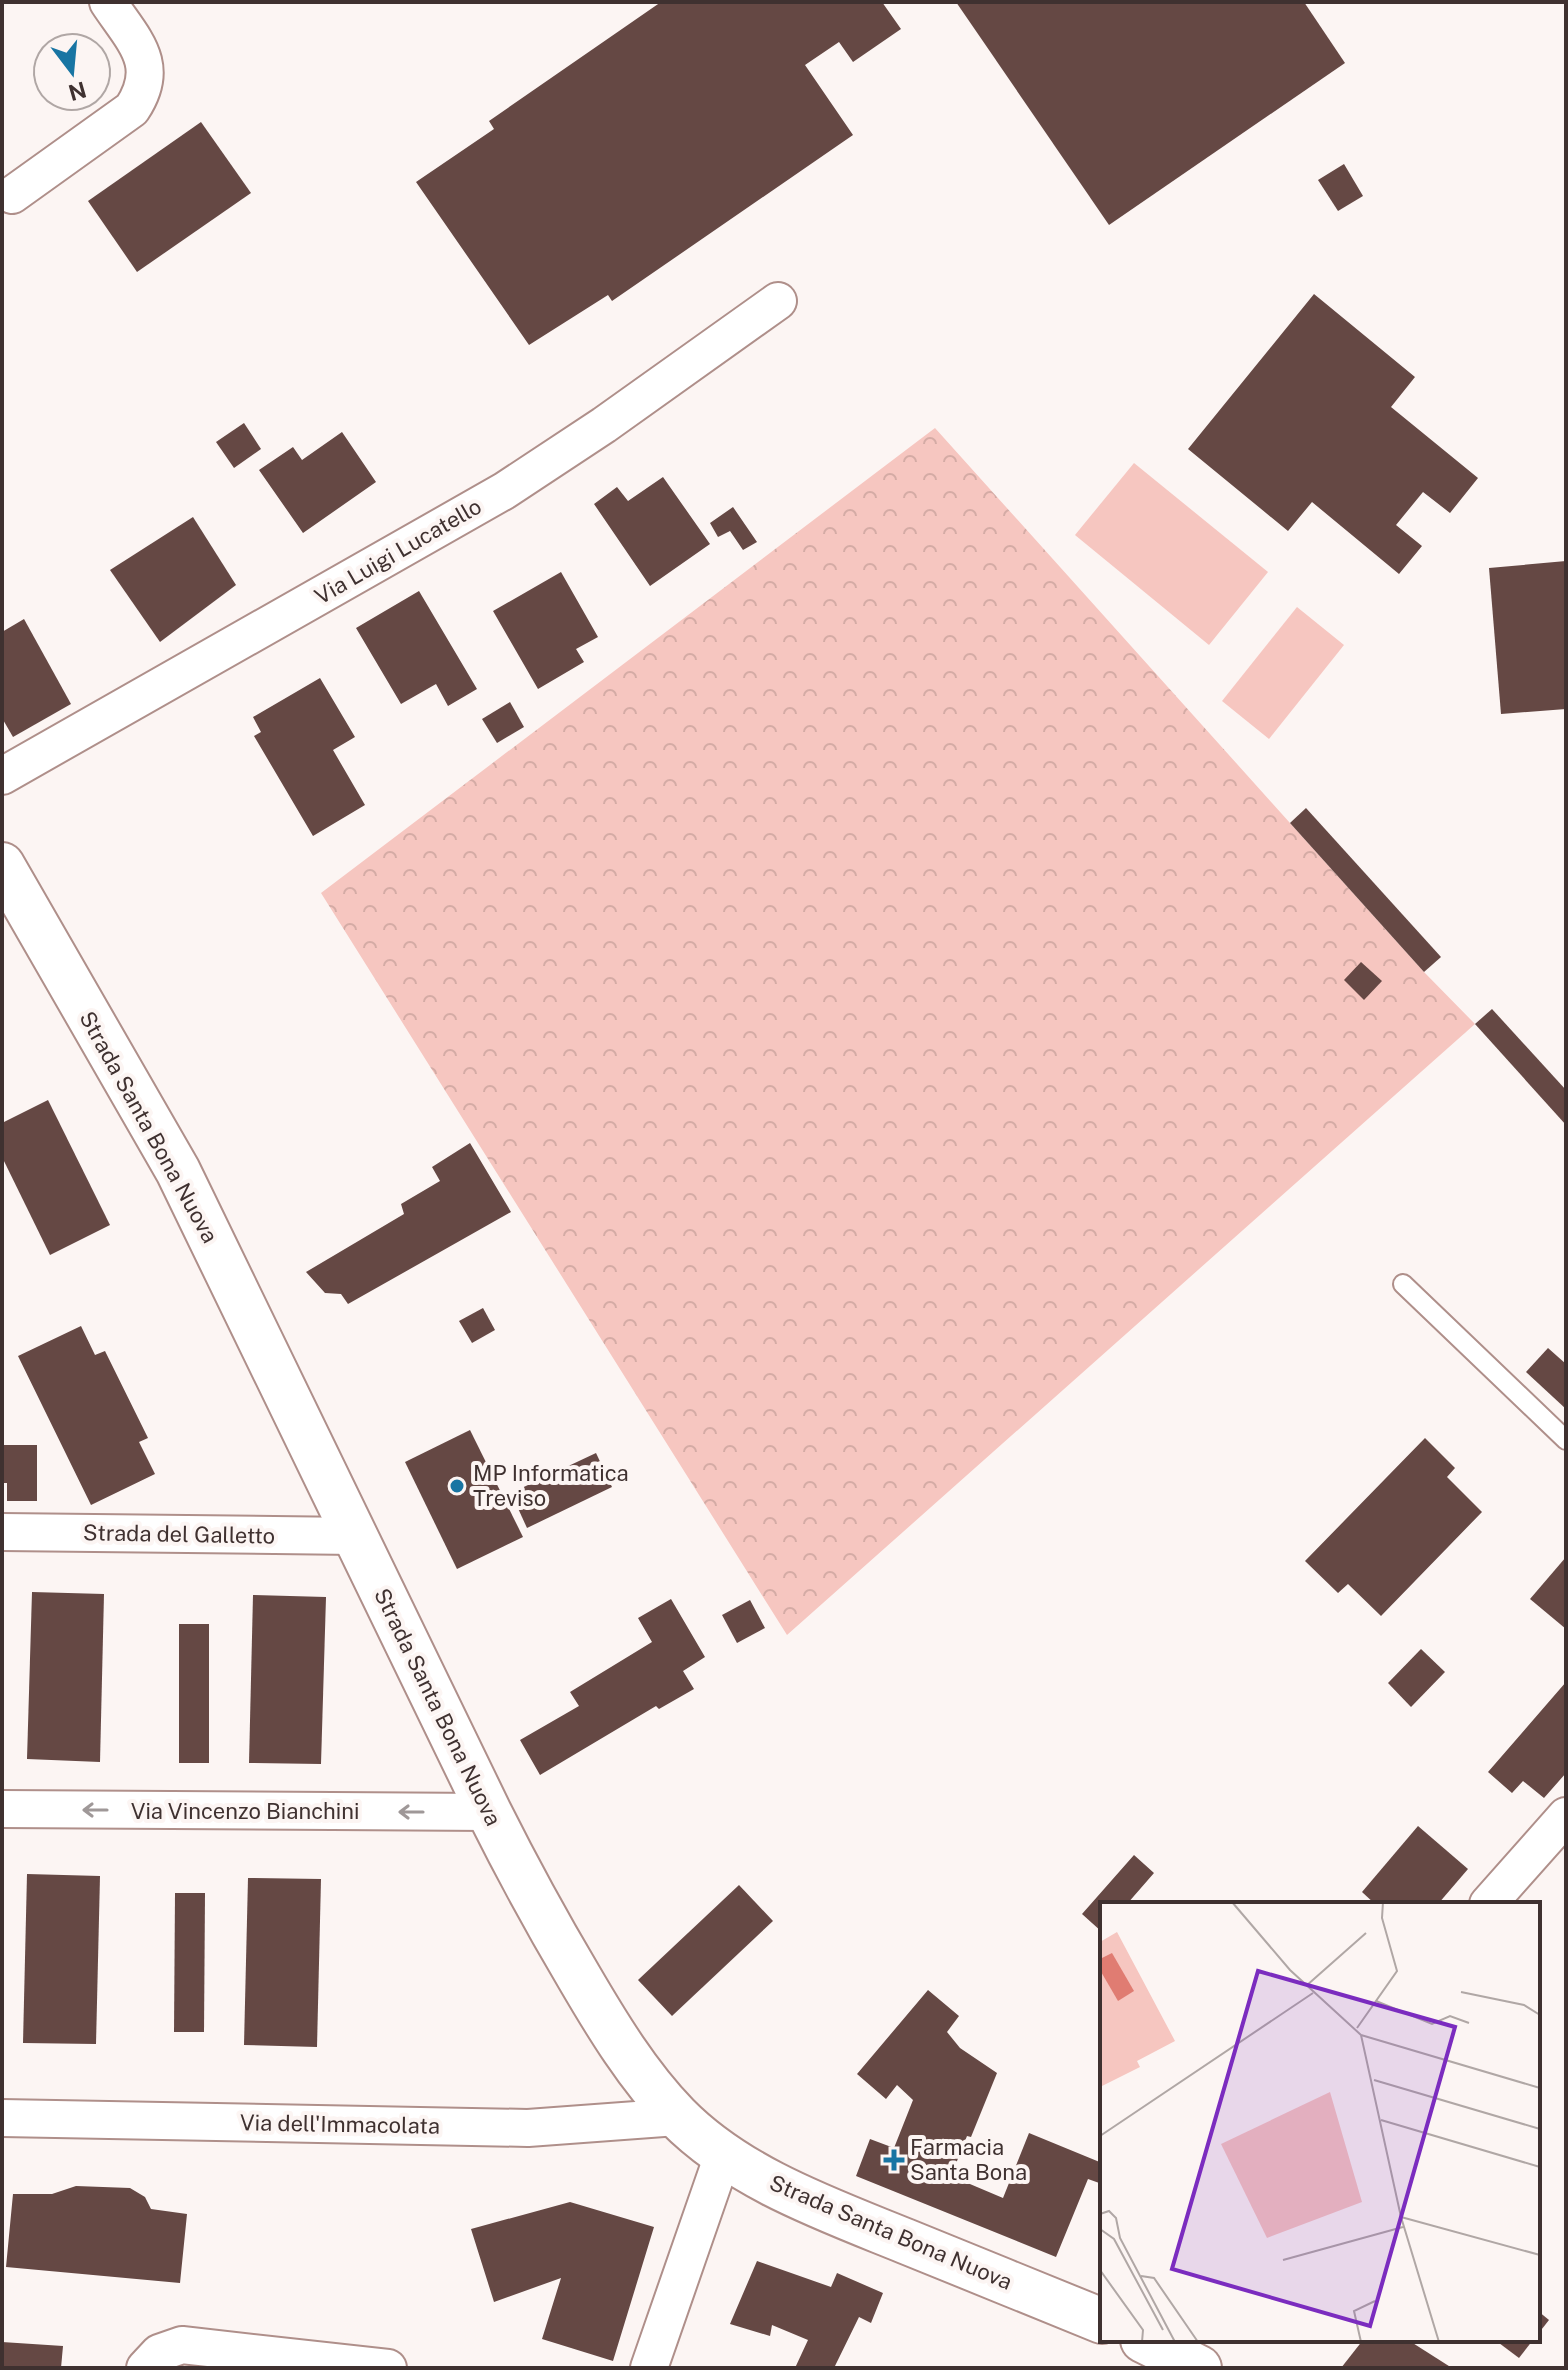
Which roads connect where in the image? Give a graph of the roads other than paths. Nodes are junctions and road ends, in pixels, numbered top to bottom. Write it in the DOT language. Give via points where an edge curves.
graph roads {
  1 [pos="108,2"];
  2 [pos="12,195"];
  3 [pos="778,301"];
  4 [pos="2,776"];
  5 [pos="3,867"];
  6 [pos="1403,1284"];
  7 [pos="1566,1440"];
  8 [pos="2,1532"];
  9 [pos="356,1536"];
  10 [pos="2,1809"];
  11 [pos="489,1812"];
  12 [pos="1566,1816"];
  13 [pos="1490,1902"];
  14 [pos="677,2117"];
  15 [pos="2,2118"];
  16 [pos="723,2155"];
  17 [pos="1100,2320"];
  18 [pos="1147,2342"];
  19 [pos="1190,2366"];
  20 [pos="145,2368"];
  21 [pos="388,2368"];
  22 [pos="649,2368"];
  1 -- 2 [label="street" via="145,61 141,96 132,109"];
  3 -- 4 [label="street, Via Luigi Lucatello" via="504,491"];
  5 -- 9 [label="street, Strada Santa Bona Nuova" via="178,1171"];
  6 -- 7 [label="lane"];
  8 -- 9 [label="street, Strada del Galletto"];
  9 -- 11 [label="street, Strada Santa Bona Nuova"];
  11 -- 10 [label="street, Via Vincenzo Bianchini, one-way"];
  11 -- 14 [label="street, Strada Santa Bona Nuova" via="594,2003"];
  12 -- 13 [label="street"];
  14 -- 15 [label="street, Via dell'Immacolata" via="528,2128"];
  14 -- 16 [label="street, Strada Santa Bona Nuova"];
  16 -- 17 [label="street, Strada Santa Bona Nuova" via="816,2205"];
  16 -- 22 [label="street"];
  18 -- 19 [label="street"];
  20 -- 21 [label="street" via="159,2353 182,2345"];
}
